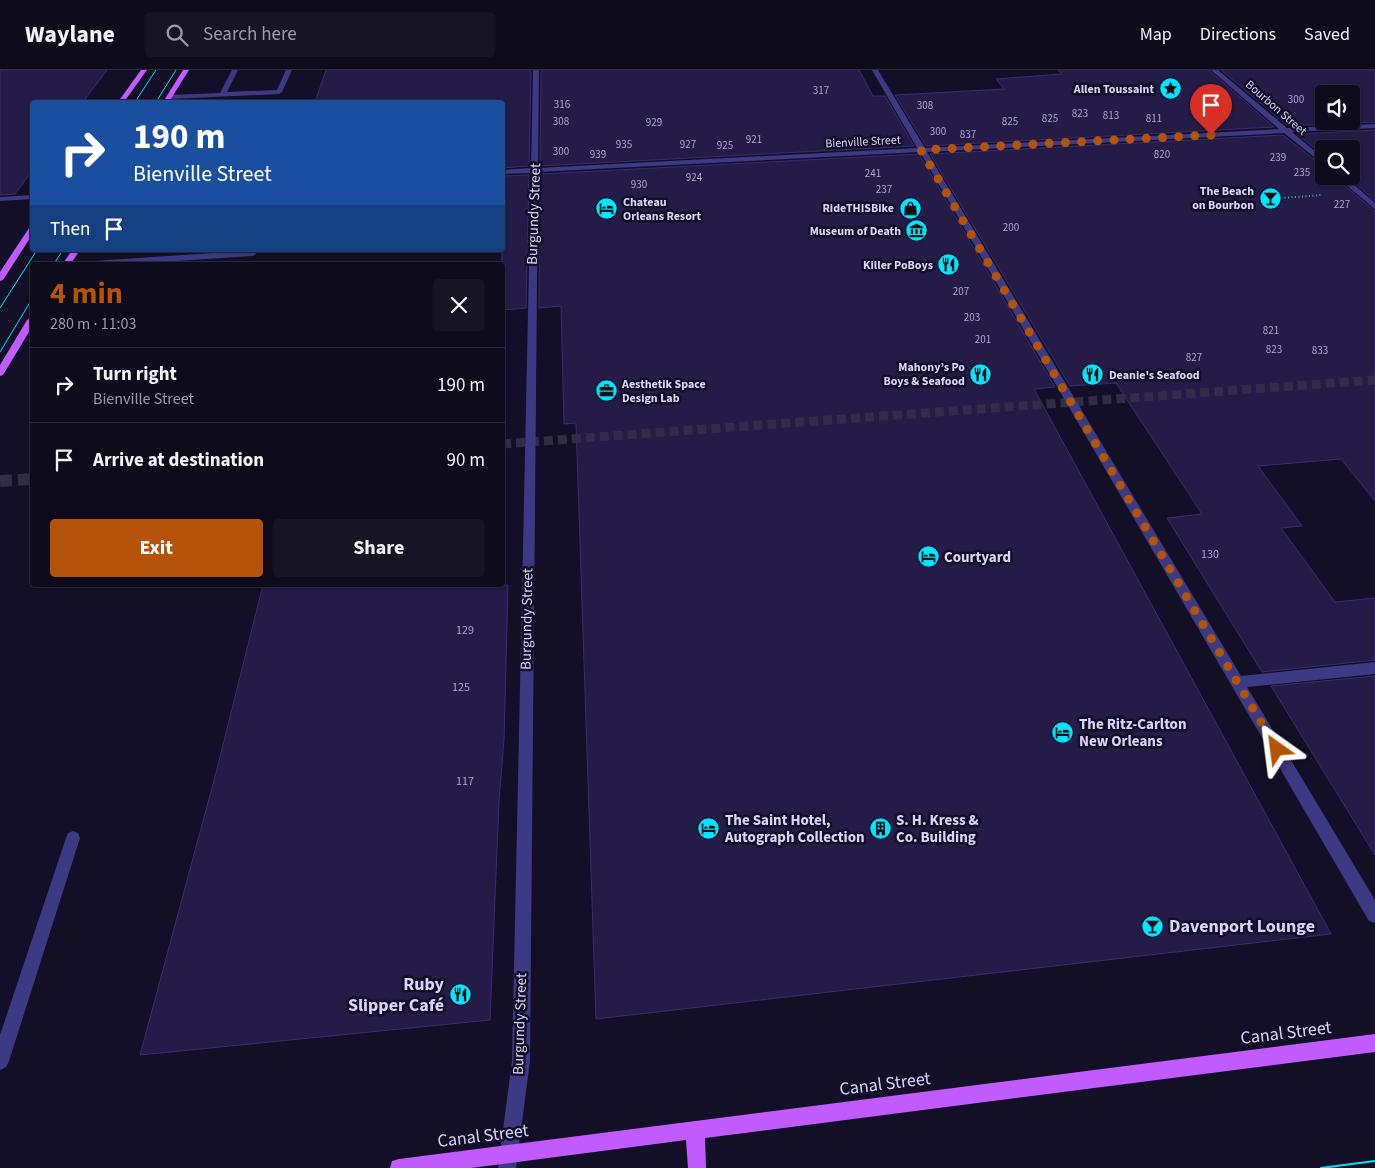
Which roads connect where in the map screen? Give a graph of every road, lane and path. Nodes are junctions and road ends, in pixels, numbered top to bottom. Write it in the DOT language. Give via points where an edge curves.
graph roads {
  1 [pos="144,70"];
  2 [pos="186,70"];
  3 [pos="235,70"];
  4 [pos="289,70"];
  5 [pos="536,70"];
  6 [pos="875,70"];
  7 [pos="1214,70"];
  8 [pos="222,95"];
  9 [pos="122,100"];
  10 [pos="168,100"];
  11 [pos="1375,126"];
  12 [pos="1285,131"];
  13 [pos="921,150"];
  14 [pos="1315,156"];
  15 [pos="535,170"];
  16 [pos="505,172"];
  17 [pos="1349,185"];
  18 [pos="1358,193"];
  19 [pos="30,197"];
  20 [pos="1280,198"];
  21 [pos="0,199"];
  22 [pos="1375,207"];
  23 [pos="30,233"];
  24 [pos="252,252"];
  25 [pos="122,262"];
  26 [pos="0,278"];
  27 [pos="30,323"];
  28 [pos="0,373"];
  29 [pos="1375,668"];
  30 [pos="1237,682"];
  31 [pos="73,838"];
  32 [pos="1375,915"];
  33 [pos="1375,1043"];
  34 [pos="0,1061"];
  35 [pos="695,1130"];
  36 [pos="508,1161"];
  37 [pos="400,1168"];
  38 [pos="697,1168"];
  1 -- 9 [label="main road"];
  2 -- 10 [label="main road"];
  3 -- 8 [label="street"];
  4 -- 8 [label="street" via="279,92"];
  5 -- 15 [label="street, Burgundy Street"];
  6 -- 13 [label="street"];
  7 -- 12 [label="street, Bourbon Street"];
  8 -- 10 [label="street"];
  11 -- 12 [label="street, Bienville Street"];
  12 -- 13 [label="street, Bienville Street"];
  12 -- 14 [label="street, Bourbon Street"];
  13 -- 15 [label="street, Bienville Street"];
  13 -- 30 [label="street"];
  15 -- 16 [label="street, Bienville Street"];
  15 -- 36 [label="street, Burgundy Street" via="520,1061"];
  17 -- 18 [label="street"];
  18 -- 20 [label="path"];
  18 -- 22 [label="street"];
  19 -- 21 [label="street"];
  23 -- 26 [label="main road"];
  24 -- 25 [label="street"];
  27 -- 28 [label="main road"];
  29 -- 30 [label="street"];
  30 -- 32 [label="street"];
  31 -- 34 [label="street"];
  33 -- 35 [label="main road, Canal Street"];
  35 -- 36 [label="main road, Canal Street"];
  35 -- 38 [label="main road"];
  36 -- 37 [label="main road, Canal Street"];
}
